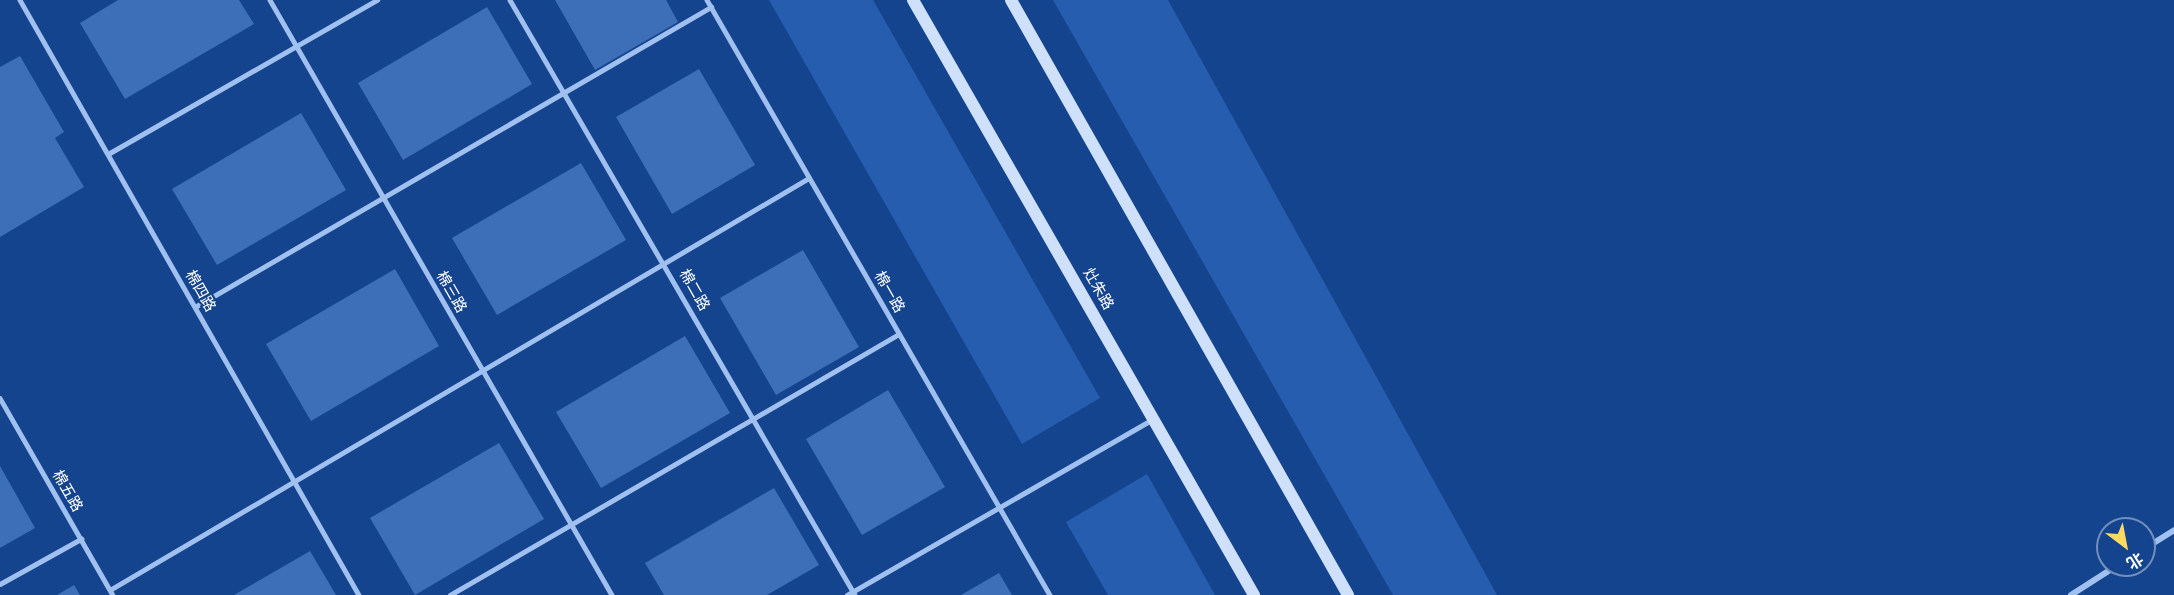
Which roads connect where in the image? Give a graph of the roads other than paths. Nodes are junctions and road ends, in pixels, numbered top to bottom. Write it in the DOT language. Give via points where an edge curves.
graph roads {
  1 [pos="20,0"];
  2 [pos="270,0"];
  3 [pos="377,0"];
  4 [pos="510,0"];
  5 [pos="707,0"];
  6 [pos="913,0"];
  7 [pos="1011,0"];
  8 [pos="711,7"];
  9 [pos="296,46"];
  10 [pos="566,93"];
  11 [pos="108,154"];
  12 [pos="809,178"];
  13 [pos="383,197"];
  14 [pos="664,263"];
  15 [pos="195,307"];
  16 [pos="899,334"];
  17 [pos="483,370"];
  18 [pos="0,398"];
  19 [pos="754,416"];
  20 [pos="1156,418"];
  21 [pos="294,481"];
  22 [pos="1000,507"];
  23 [pos="572,524"];
  24 [pos="2174,530"];
  25 [pos="81,539"];
  26 [pos="2156,541"];
  27 [pos="2099,577"];
  28 [pos="0,584"];
  29 [pos="111,592"];
  30 [pos="854,593"];
  31 [pos="360,595"];
  32 [pos="450,595"];
  33 [pos="612,595"];
  34 [pos="847,595"];
  35 [pos="1050,595"];
  36 [pos="1254,595"];
  37 [pos="1348,595"];
  38 [pos="2071,595"];
  1 -- 11 [label="lane, 棉四路"];
  2 -- 9 [label="lane, 棉三路"];
  3 -- 9 [label="lane"];
  4 -- 10 [label="lane, 棉二路"];
  5 -- 8 [label="lane, 棉一路"];
  6 -- 20 [label="main road, 灶朱路"];
  7 -- 37 [label="main road"];
  8 -- 10 [label="lane"];
  8 -- 12 [label="lane, 棉一路"];
  9 -- 11 [label="lane"];
  9 -- 13 [label="lane, 棉三路"];
  10 -- 13 [label="lane"];
  10 -- 14 [label="lane, 棉二路"];
  11 -- 15 [label="lane, 棉四路"];
  12 -- 14 [label="lane"];
  12 -- 16 [label="lane, 棉一路"];
  13 -- 15 [label="lane"];
  13 -- 17 [label="lane, 棉三路"];
  14 -- 17 [label="lane"];
  14 -- 19 [label="lane, 棉二路"];
  15 -- 21 [label="lane, 棉四路"];
  16 -- 19 [label="lane"];
  16 -- 22 [label="lane, 棉一路"];
  17 -- 21 [label="lane"];
  17 -- 23 [label="lane, 棉三路"];
  18 -- 25 [label="lane, 棉五路"];
  19 -- 23 [label="lane"];
  19 -- 30 [label="lane, 棉二路"];
  20 -- 22 [label="lane"];
  20 -- 36 [label="main road, 灶朱路"];
  21 -- 29 [label="lane"];
  21 -- 31 [label="lane, 棉四路"];
  22 -- 30 [label="lane"];
  22 -- 35 [label="lane, 棉一路"];
  23 -- 32 [label="lane"];
  23 -- 33 [label="lane, 棉三路"];
  24 -- 26 [label="street"];
  25 -- 28 [label="lane"];
  25 -- 29 [label="lane, 棉五路"];
  27 -- 38 [label="street"];
  30 -- 34 [label="lane"];
}
